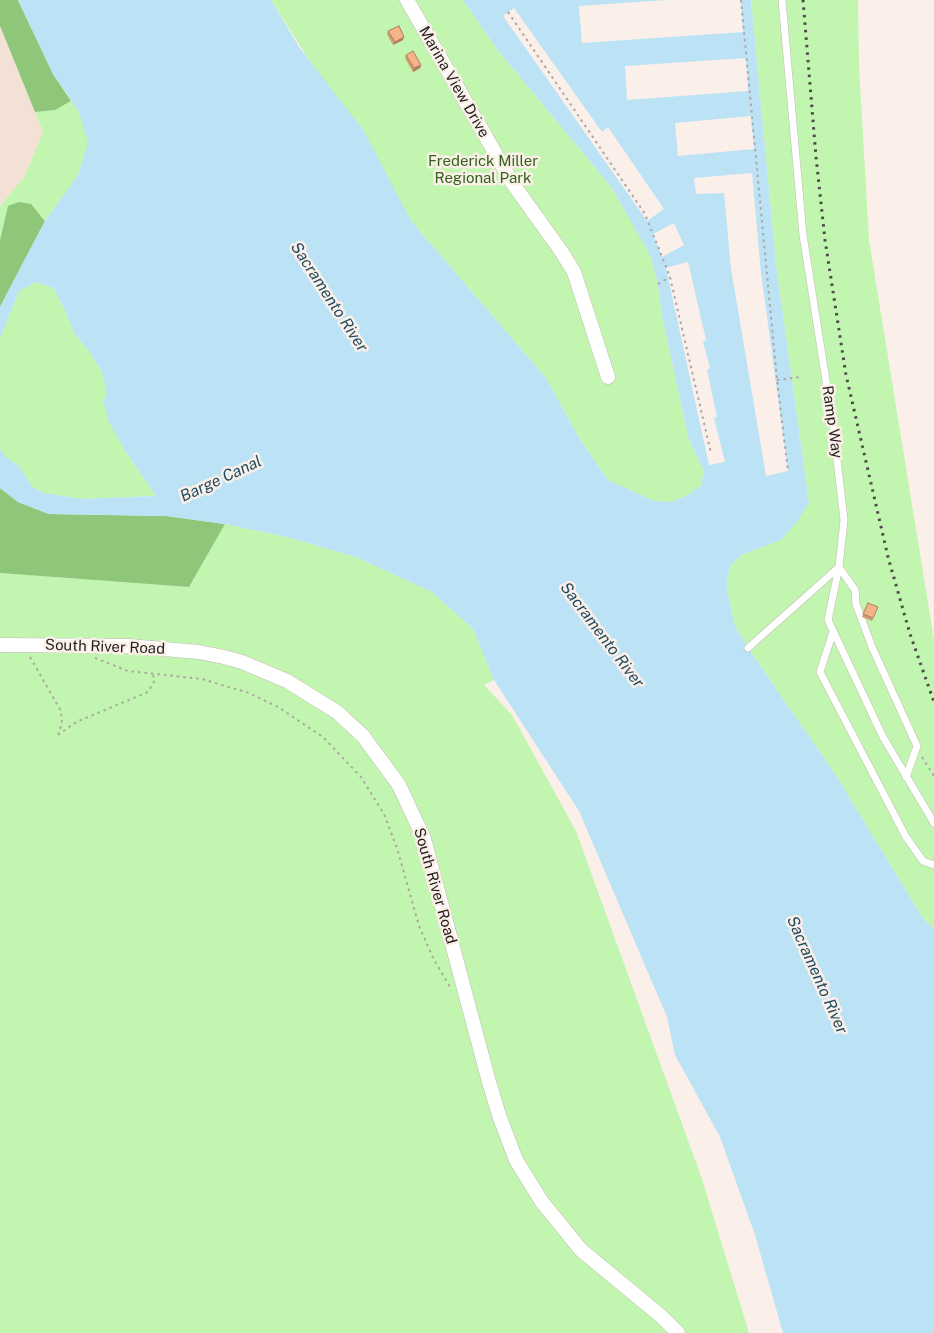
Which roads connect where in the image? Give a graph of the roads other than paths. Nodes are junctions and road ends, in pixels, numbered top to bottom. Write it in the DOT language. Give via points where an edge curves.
graph roads {
  1 [pos="407,0"];
  2 [pos="782,0"];
  3 [pos="608,377"];
  4 [pos="839,567"];
  5 [pos="834,632"];
  6 [pos="0,645"];
  7 [pos="748,648"];
  8 [pos="906,777"];
  9 [pos="932,822"];
  10 [pos="934,865"];
  11 [pos="678,1333"];
  1 -- 3 [label="street, Marina View Drive" via="513,184 574,272"];
  2 -- 4 [label="lane, Ramp Way" via="803,235 833,425 844,520"];
  4 -- 5 [label="lane, Ramp Way" via="828,612"];
  4 -- 7 [label="lane"];
  4 -- 8 [label="lane" via="855,590 856,604 872,647 916,746"];
  5 -- 8 [label="lane, Ramp Way" via="883,737"];
  5 -- 10 [label="lane" via="820,672 906,837 923,861"];
  6 -- 11 [label="street, South River Road" via="136,647 199,652 242,662 306,692 337,712 362,736 399,785 424,839 492,1091 516,1160 542,1202 581,1250 662,1316"];
  8 -- 9 [label="lane, Ramp Way"];
}
